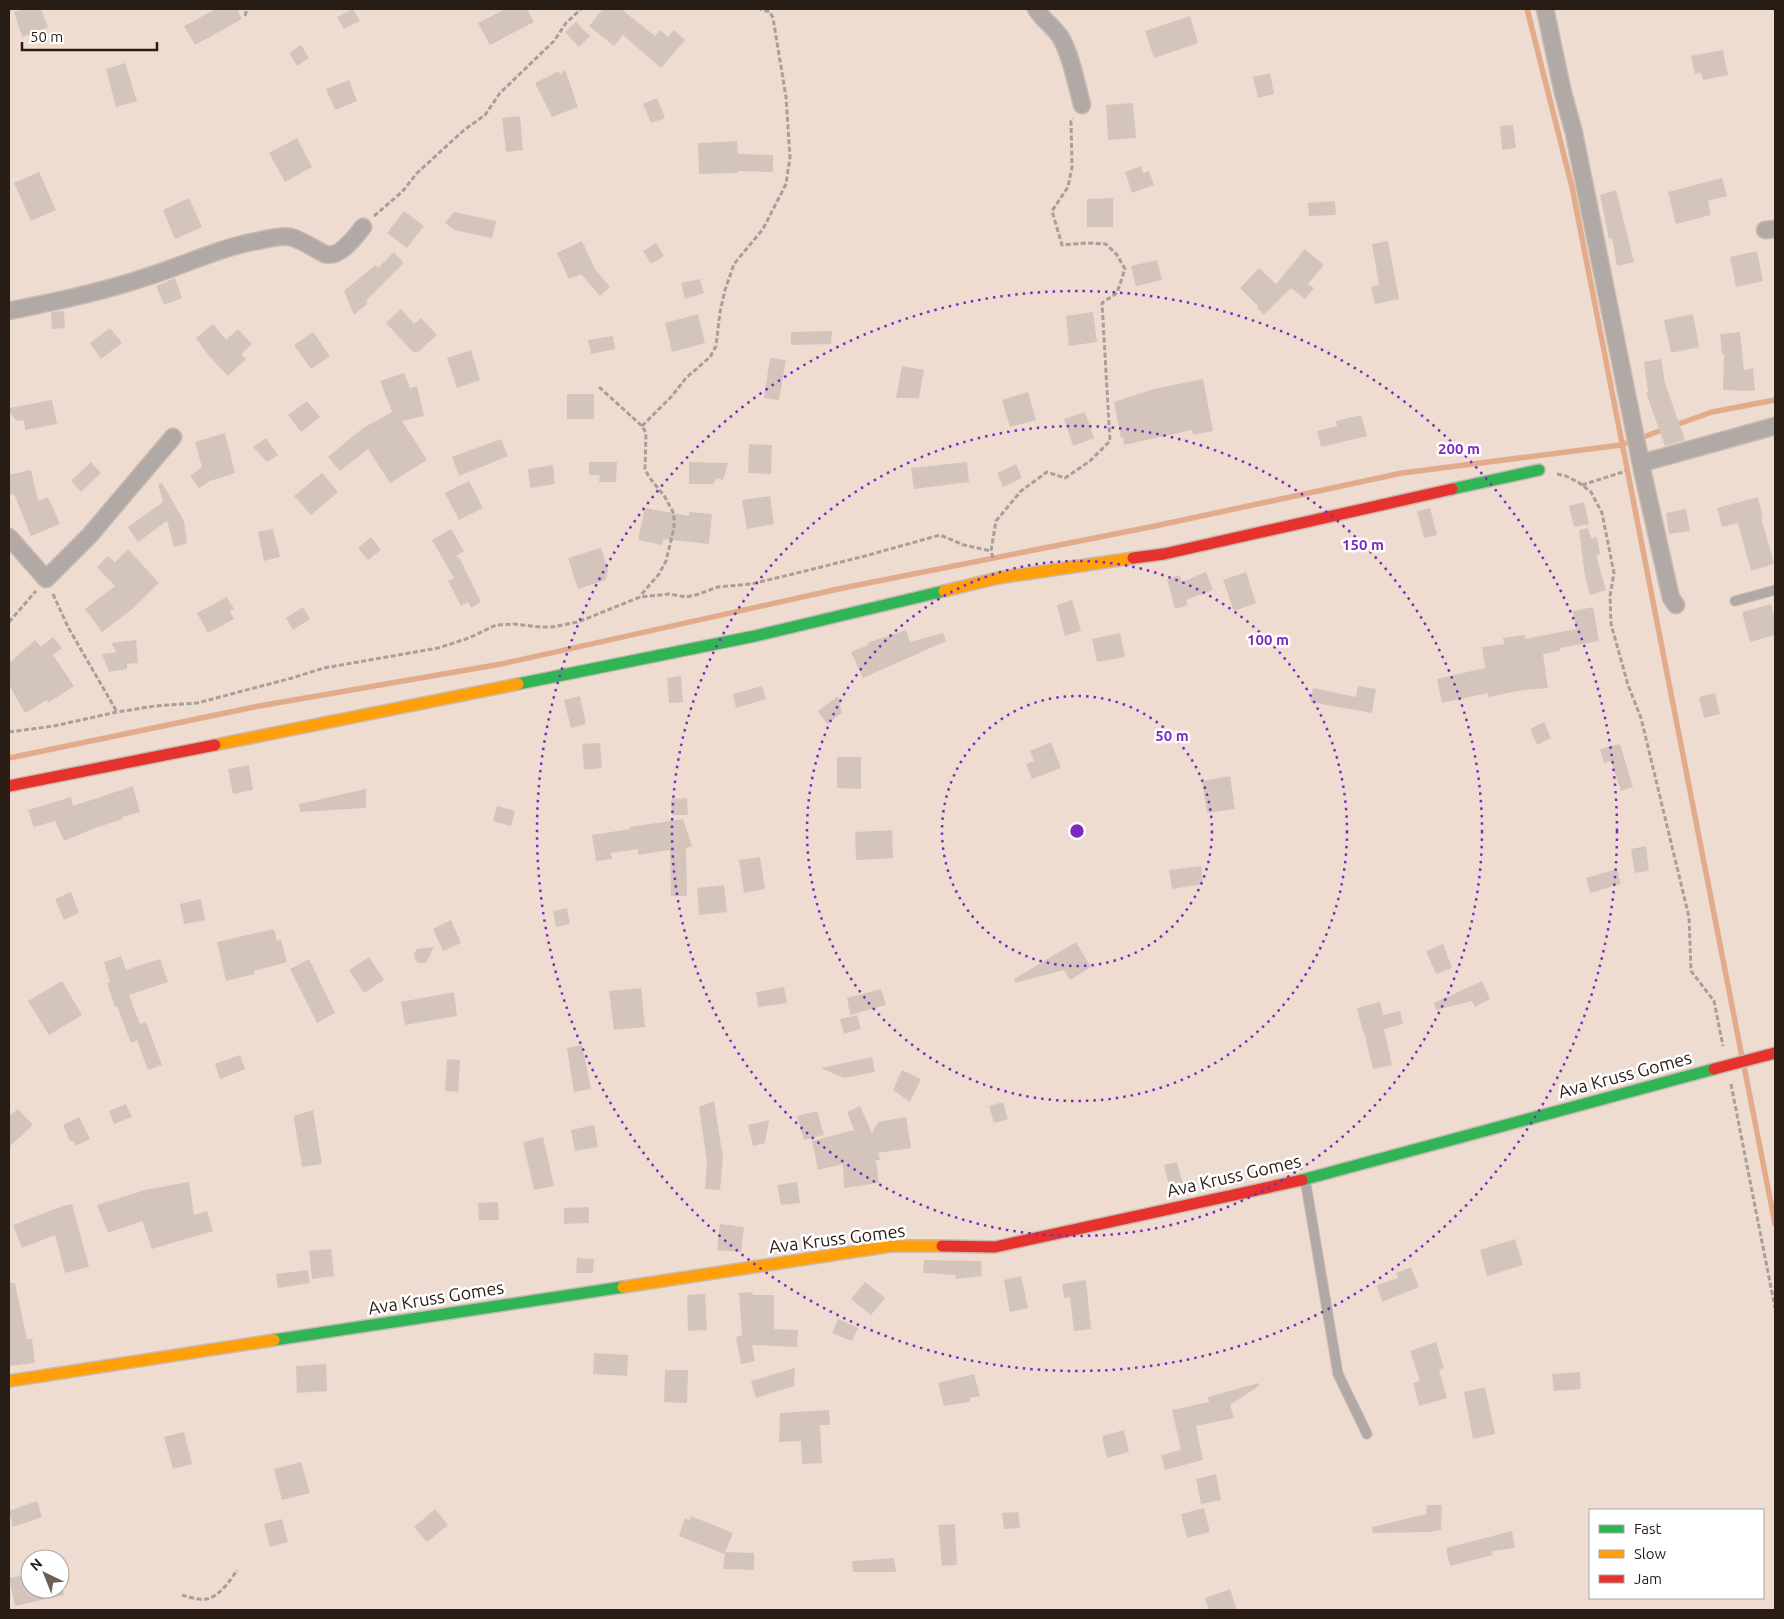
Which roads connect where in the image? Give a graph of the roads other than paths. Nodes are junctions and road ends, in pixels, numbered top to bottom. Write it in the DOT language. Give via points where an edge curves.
graph roads {
  1 [pos="1036,9"];
  2 [pos="1545,9"];
  3 [pos="1082,106"];
  4 [pos="364,227"];
  5 [pos="9,311"];
  6 [pos="1775,426"];
  7 [pos="173,438"];
  8 [pos="1642,463"];
  9 [pos="1539,470"];
  10 [pos="9,537"];
  11 [pos="1775,590"];
  12 [pos="1735,601"];
  13 [pos="1676,605"];
  14 [pos="9,786"];
  15 [pos="1775,1053"];
  16 [pos="1305,1179"];
  17 [pos="9,1381"];
  18 [pos="1367,1434"];
  1 -- 3 [label="street" via="1061,38"];
  2 -- 8 [label="street"];
  4 -- 5 [label="street" via="347,246 334,254 328,255 289,236 256,241 148,277"];
  6 -- 8 [label="street"];
  7 -- 10 [label="street" via="90,535 46,580"];
  8 -- 13 [label="street" via="1671,598"];
  9 -- 14 [label="street" via="1164,554 998,578 755,636"];
  11 -- 12 [label="lane"];
  15 -- 16 [label="street, Ava Kruss Gomes"];
  16 -- 17 [label="street, Ava Kruss Gomes" via="995,1247 890,1246"];
  16 -- 18 [label="lane" via="1338,1374"];
}
